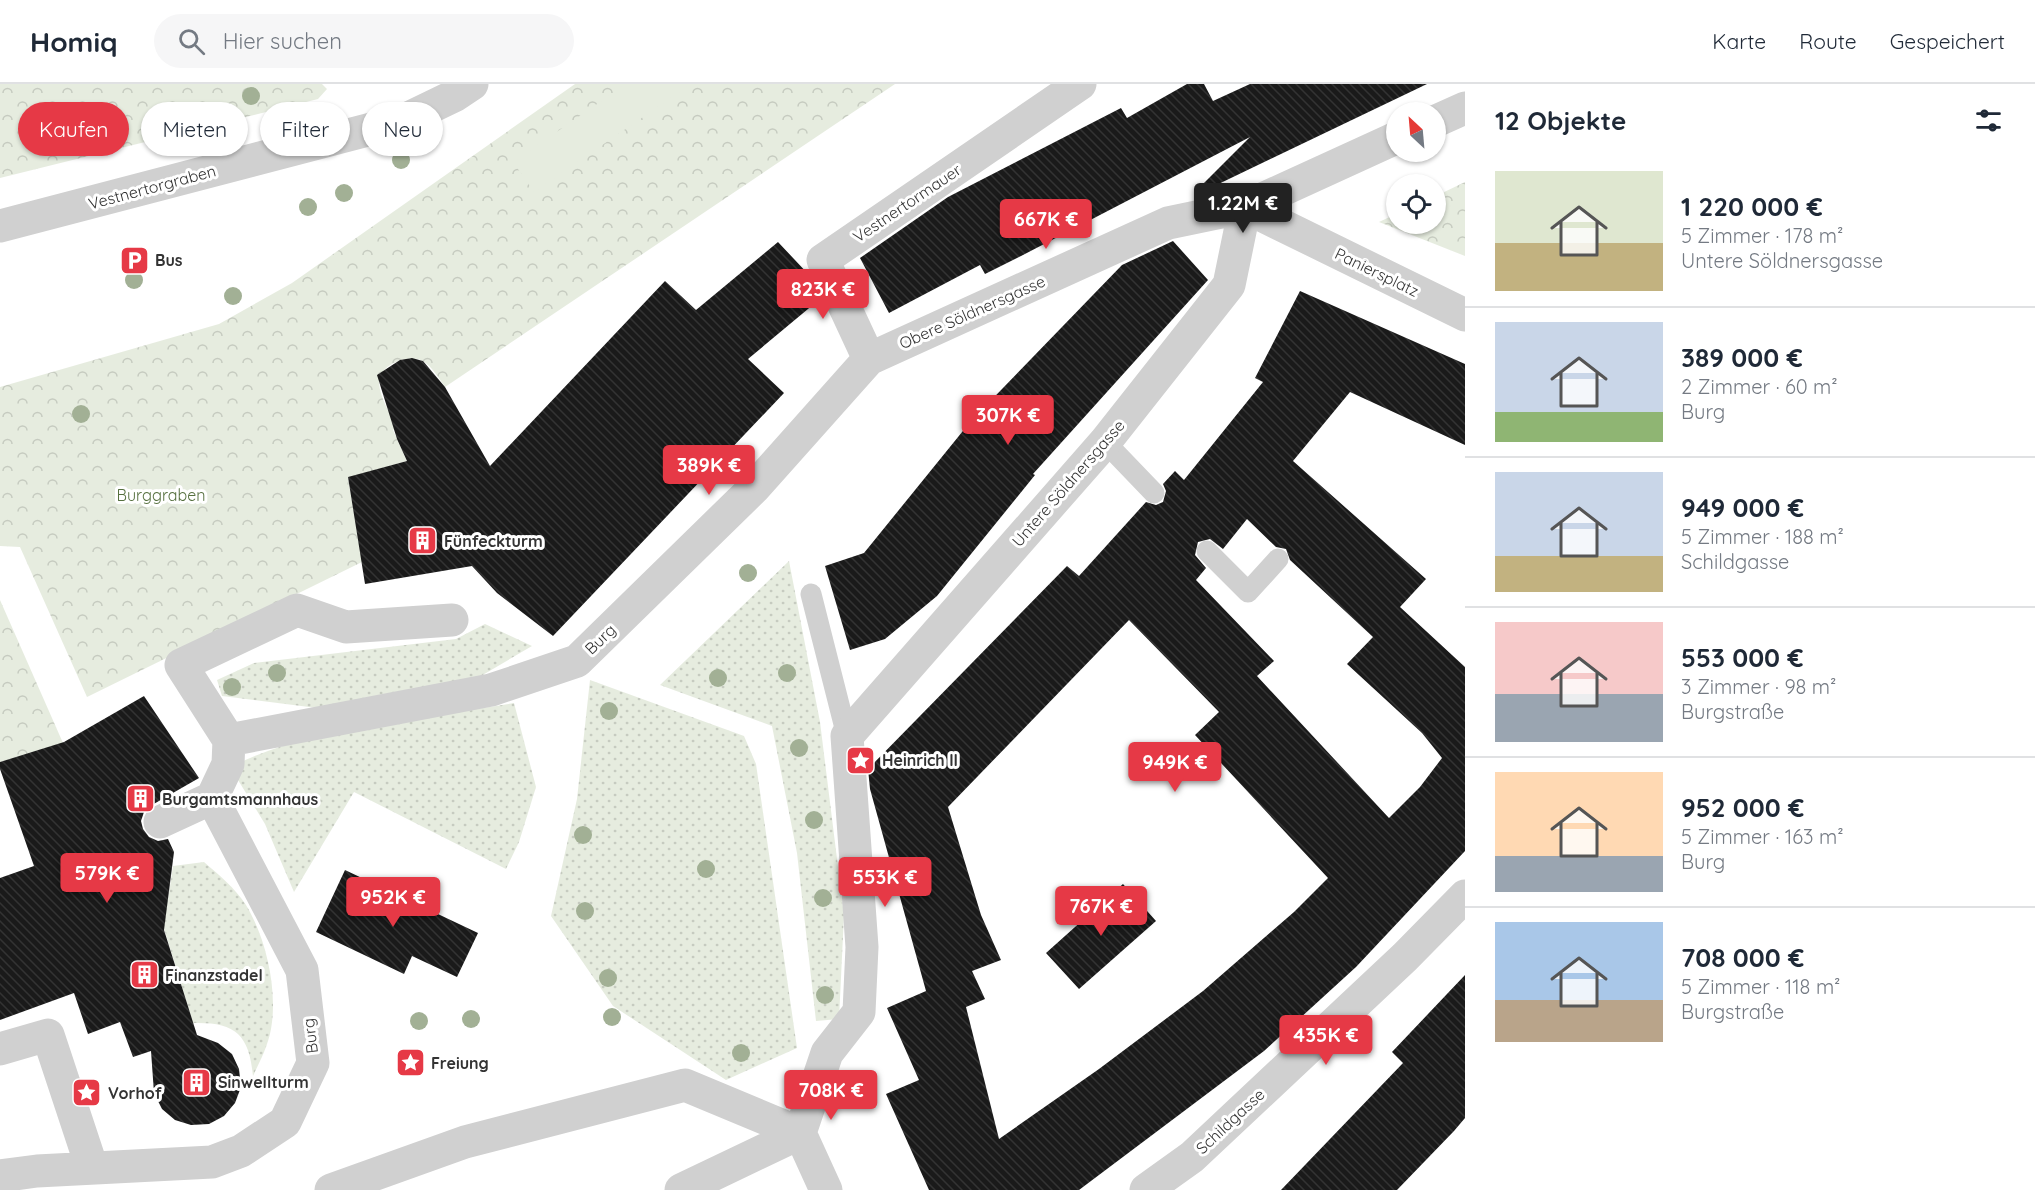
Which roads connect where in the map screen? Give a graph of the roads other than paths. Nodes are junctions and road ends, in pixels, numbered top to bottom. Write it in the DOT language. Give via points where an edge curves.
graph roads {
  1 [pos="472,84"];
  2 [pos="1080,84"];
  3 [pos="1465,108"];
  4 [pos="1446,117"];
  5 [pos="1386,143"];
  6 [pos="1245,207"];
  7 [pos="0,226"];
  8 [pos="1465,315"];
  9 [pos="869,359"];
  10 [pos="1105,442"];
  11 [pos="1154,493"];
  12 [pos="1207,551"];
  13 [pos="1278,559"];
  14 [pos="811,594"];
  15 [pos="452,620"];
  16 [pos="847,736"];
  17 [pos="229,740"];
  18 [pos="212,798"];
  19 [pos="160,822"];
  20 [pos="1465,896"];
  21 [pos="0,1049"];
  22 [pos="800,1133"];
  23 [pos="92,1168"];
  24 [pos="0,1176"];
  25 [pos="331,1190"];
  26 [pos="681,1190"];
  27 [pos="826,1190"];
  28 [pos="1146,1190"];
  1 -- 7 [label="street, Vestnertorgraben" via="402,121"];
  2 -- 9 [label="street, Vestnertormauer" via="823,260"];
  3 -- 4 [label="street"];
  5 -- 6 [label="street"];
  6 -- 8 [label="street, Paniersplatz"];
  6 -- 9 [label="street, Obere Söldnersgasse" via="1168,223"];
  6 -- 10 [label="street, Untere Söldnersgasse" via="1229,285"];
  9 -- 17 [label="street, Burg" via="754,488 577,661 491,690"];
  10 -- 11 [label="lane"];
  10 -- 16 [label="street, Untere Söldnersgasse"];
  12 -- 13 [label="lane" via="1248,592"];
  14 -- 16 [label="lane"];
  15 -- 17 [label="street" via="345,627 297,610 181,665"];
  16 -- 22 [label="street" via="862,947 859,1012 827,1053"];
  17 -- 18 [label="street" via="228,764"];
  18 -- 19 [label="street"];
  18 -- 23 [label="street, Burg" via="302,970 313,1063 285,1122 241,1151 212,1162"];
  20 -- 28 [label="street, Schildgasse" via="1192,1157"];
  21 -- 23 [label="street" via="48,1035"];
  22 -- 25 [label="street" via="685,1085 465,1142"];
  22 -- 26 [label="street"];
  22 -- 27 [label="street"];
  23 -- 24 [label="street, Burg"];
}
